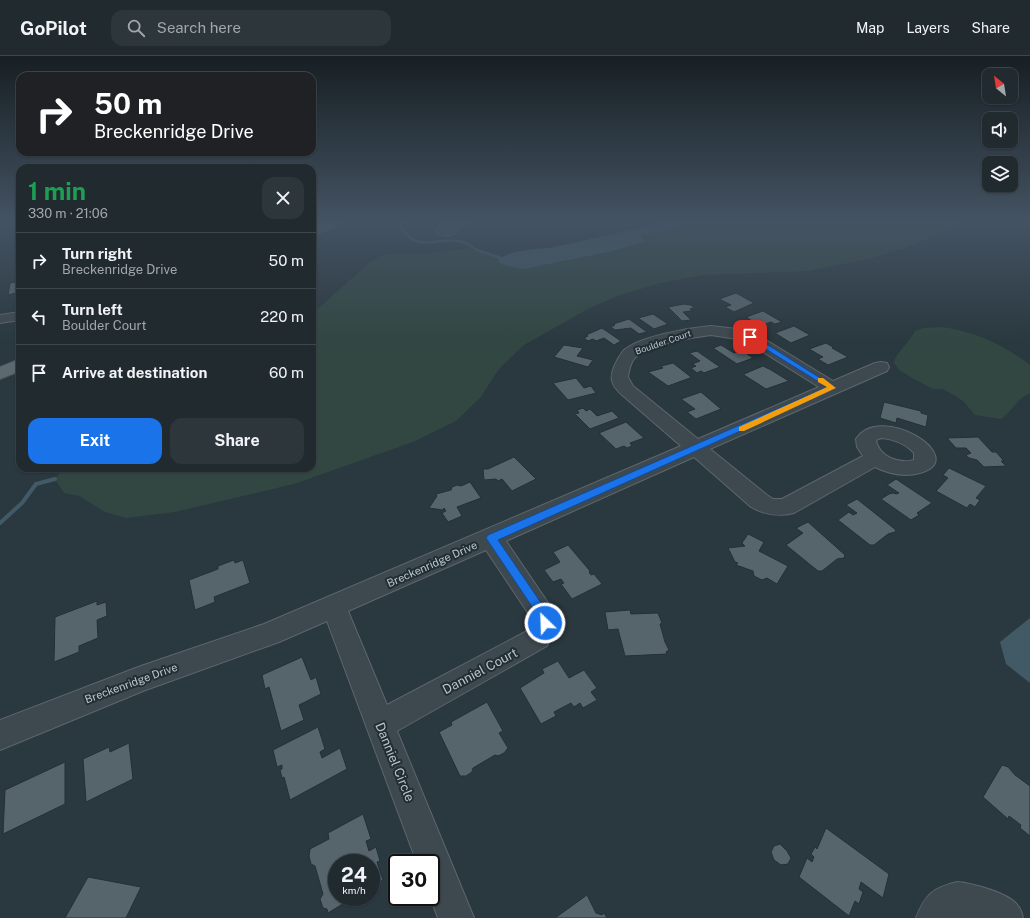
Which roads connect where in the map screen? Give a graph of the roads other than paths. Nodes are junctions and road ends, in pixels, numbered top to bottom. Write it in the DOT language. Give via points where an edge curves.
graph roads {
  1 [pos="16,317"];
  2 [pos="0,319"];
  3 [pos="16,366"];
  4 [pos="881,367"];
  5 [pos="0,374"];
  6 [pos="832,388"];
  7 [pos="697,448"];
  8 [pos="876,458"];
  9 [pos="491,538"];
  10 [pos="334,607"];
  11 [pos="380,724"];
  12 [pos="0,736"];
  13 [pos="456,918"];
  14 [pos="934,918"];
  15 [pos="1005,918"];
  1 -- 2 [label="street"];
  3 -- 5 [label="main road"];
  4 -- 6 [label="street, Breckenridge Drive"];
  6 -- 7 [label="street, Breckenridge Drive"];
  6 -- 7 [label="street, Boulder Court" via="750,337 737,333 706,332 701,337 635,361 625,362 619,377 621,384"];
  7 -- 8 [label="street, Boulder Court" via="758,501 774,508 786,507"];
  7 -- 9 [label="street, Breckenridge Drive"];
  9 -- 10 [label="street, Breckenridge Drive"];
  9 -- 11 [label="street, Danniel Court" via="544,616 545,623 538,638"];
  10 -- 11 [label="street, Danniel Circle"];
  10 -- 12 [label="street, Breckenridge Drive" via="270,634 141,679"];
  11 -- 13 [label="street, Danniel Circle"];
  14 -- 15 [label="street" via="945,904 957,900 987,906"];
}
